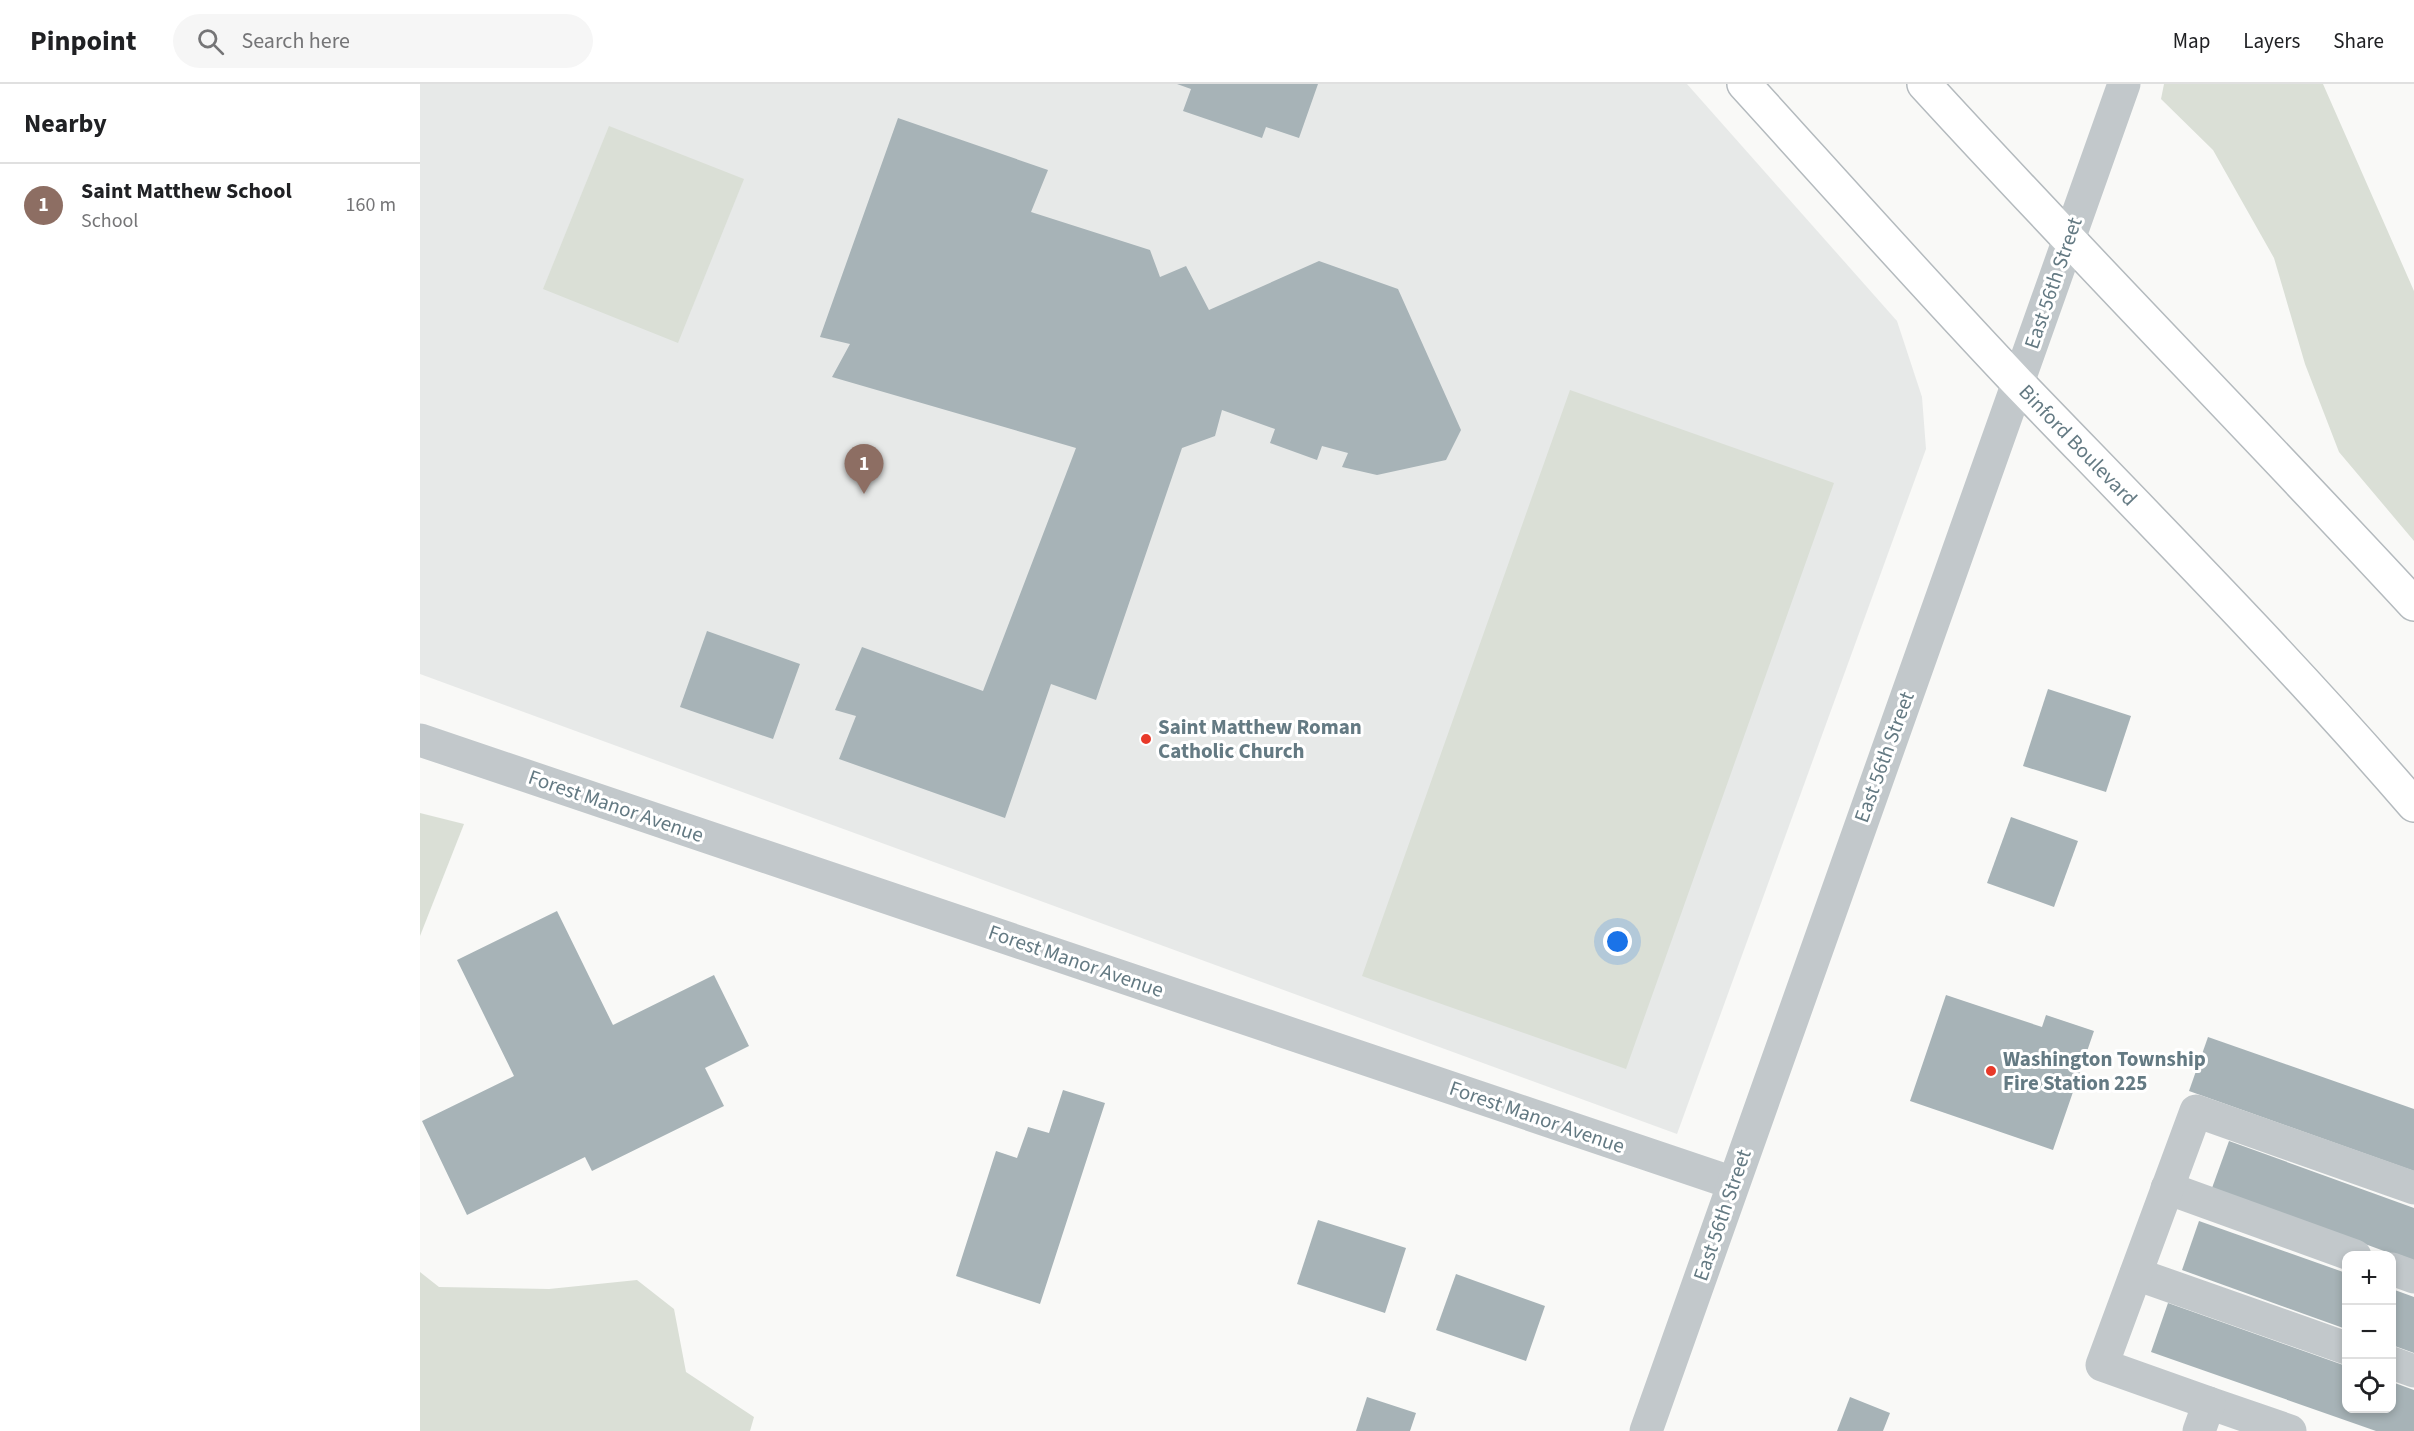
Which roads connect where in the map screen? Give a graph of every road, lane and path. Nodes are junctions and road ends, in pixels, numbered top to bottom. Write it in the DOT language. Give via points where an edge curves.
graph roads {
  1 [pos="1744,84"];
  2 [pos="1924,84"];
  3 [pos="2124,84"];
  4 [pos="2068,241"];
  5 [pos="2018,382"];
  6 [pos="2414,604"];
  7 [pos="420,740"];
  8 [pos="2414,805"];
  9 [pos="1733,1183"];
  10 [pos="2167,1188"];
  11 [pos="2414,1188"];
  12 [pos="2342,1251"];
  13 [pos="2396,1271"];
  14 [pos="2136,1274"];
  15 [pos="2414,1277"];
  16 [pos="2342,1347"];
  17 [pos="2396,1365"];
  18 [pos="2414,1371"];
  19 [pos="2204,1417"];
  20 [pos="1646,1431"];
  21 [pos="2290,1431"];
  1 -- 5 [label="main road, Binford Boulevard"];
  2 -- 4 [label="main road"];
  3 -- 4 [label="street, East 56th Street"];
  4 -- 5 [label="street, East 56th Street"];
  4 -- 6 [label="main road" via="2262,440"];
  5 -- 8 [label="main road, Binford Boulevard" via="2176,543"];
  5 -- 9 [label="street, East 56th Street"];
  7 -- 9 [label="street, Forest Manor Avenue"];
  9 -- 20 [label="street, East 56th Street"];
  10 -- 11 [label="street" via="2196,1111"];
  10 -- 12 [label="street"];
  10 -- 14 [label="street"];
  13 -- 15 [label="street"];
  14 -- 16 [label="street"];
  14 -- 19 [label="street" via="2102,1365"];
  17 -- 18 [label="street"];
  19 -- 21 [label="street"];
}
